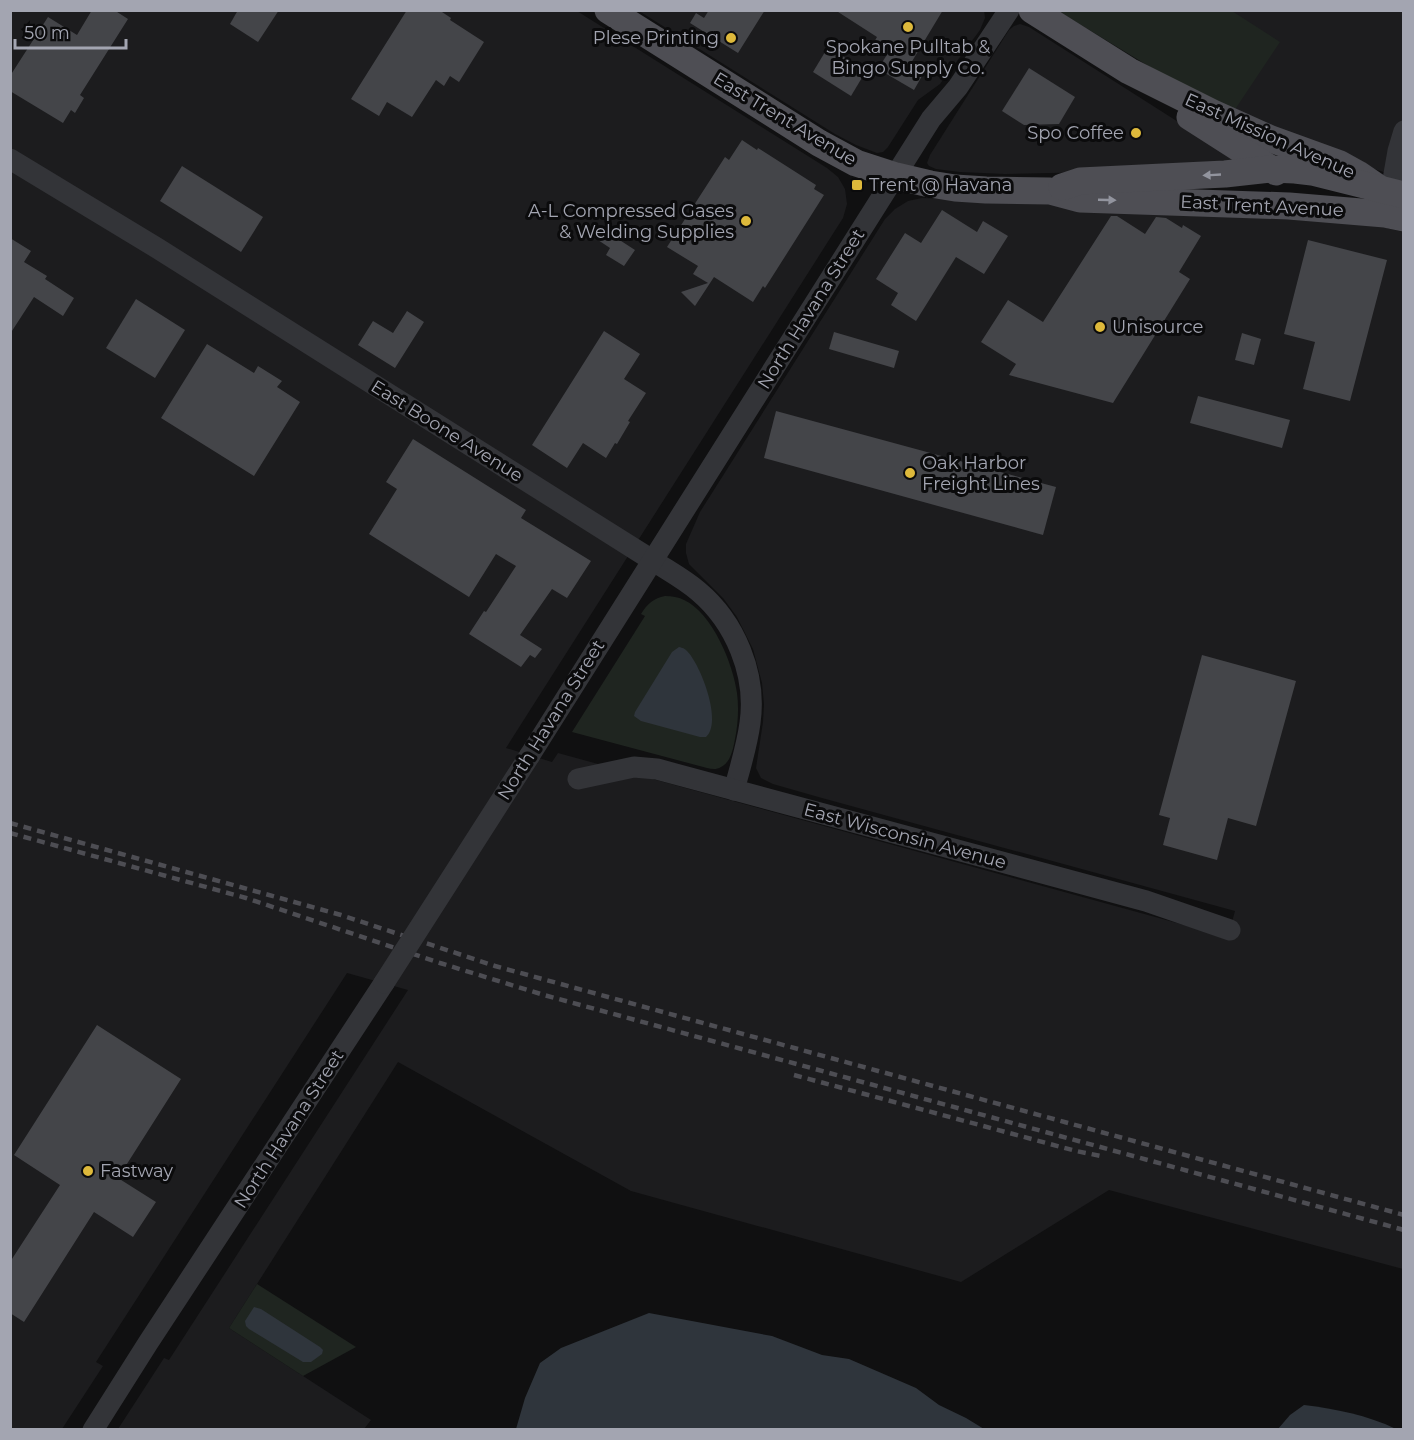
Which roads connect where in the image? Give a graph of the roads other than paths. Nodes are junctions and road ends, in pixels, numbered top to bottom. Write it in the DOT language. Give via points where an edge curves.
graph roads {
  1 [pos="608,10"];
  2 [pos="1010,10"];
  3 [pos="1032,10"];
  4 [pos="1129,71"];
  5 [pos="1404,131"];
  6 [pos="10,159"];
  7 [pos="1270,169"];
  8 [pos="896,176"];
  9 [pos="1050,191"];
  10 [pos="1392,201"];
  11 [pos="652,560"];
  12 [pos="578,779"];
  13 [pos="734,790"];
  14 [pos="1230,930"];
  15 [pos="93,1430"];
  1 -- 8 [label="main road, East Trent Avenue" via="819,143 856,163"];
  2 -- 8 [label="street, North Havana Street"];
  3 -- 4 [label="main road, East Mission Avenue"];
  4 -- 7 [label="main road, East Mission Avenue"];
  4 -- 10 [label="main road, East Mission Avenue" via="1271,139 1340,164"];
  5 -- 10 [label="street"];
  6 -- 11 [label="street, East Boone Avenue"];
  7 -- 9 [label="main road, East Trent Avenue, one-way" via="1080,181"];
  7 -- 10 [label="main road, East Trent Avenue" via="1312,172"];
  8 -- 9 [label="main road, East Trent Avenue" via="956,188"];
  8 -- 11 [label="street, North Havana Street"];
  9 -- 10 [label="main road, East Trent Avenue, one-way" via="1080,199 1255,204"];
  11 -- 13 [label="street, East Boone Avenue" via="709,602 741,651 751,706"];
  11 -- 15 [label="street, North Havana Street, bridge"];
  12 -- 13 [label="street, East Wisconsin Avenue" via="644,767"];
  13 -- 14 [label="street, East Wisconsin Avenue" via="1146,901"];
}
